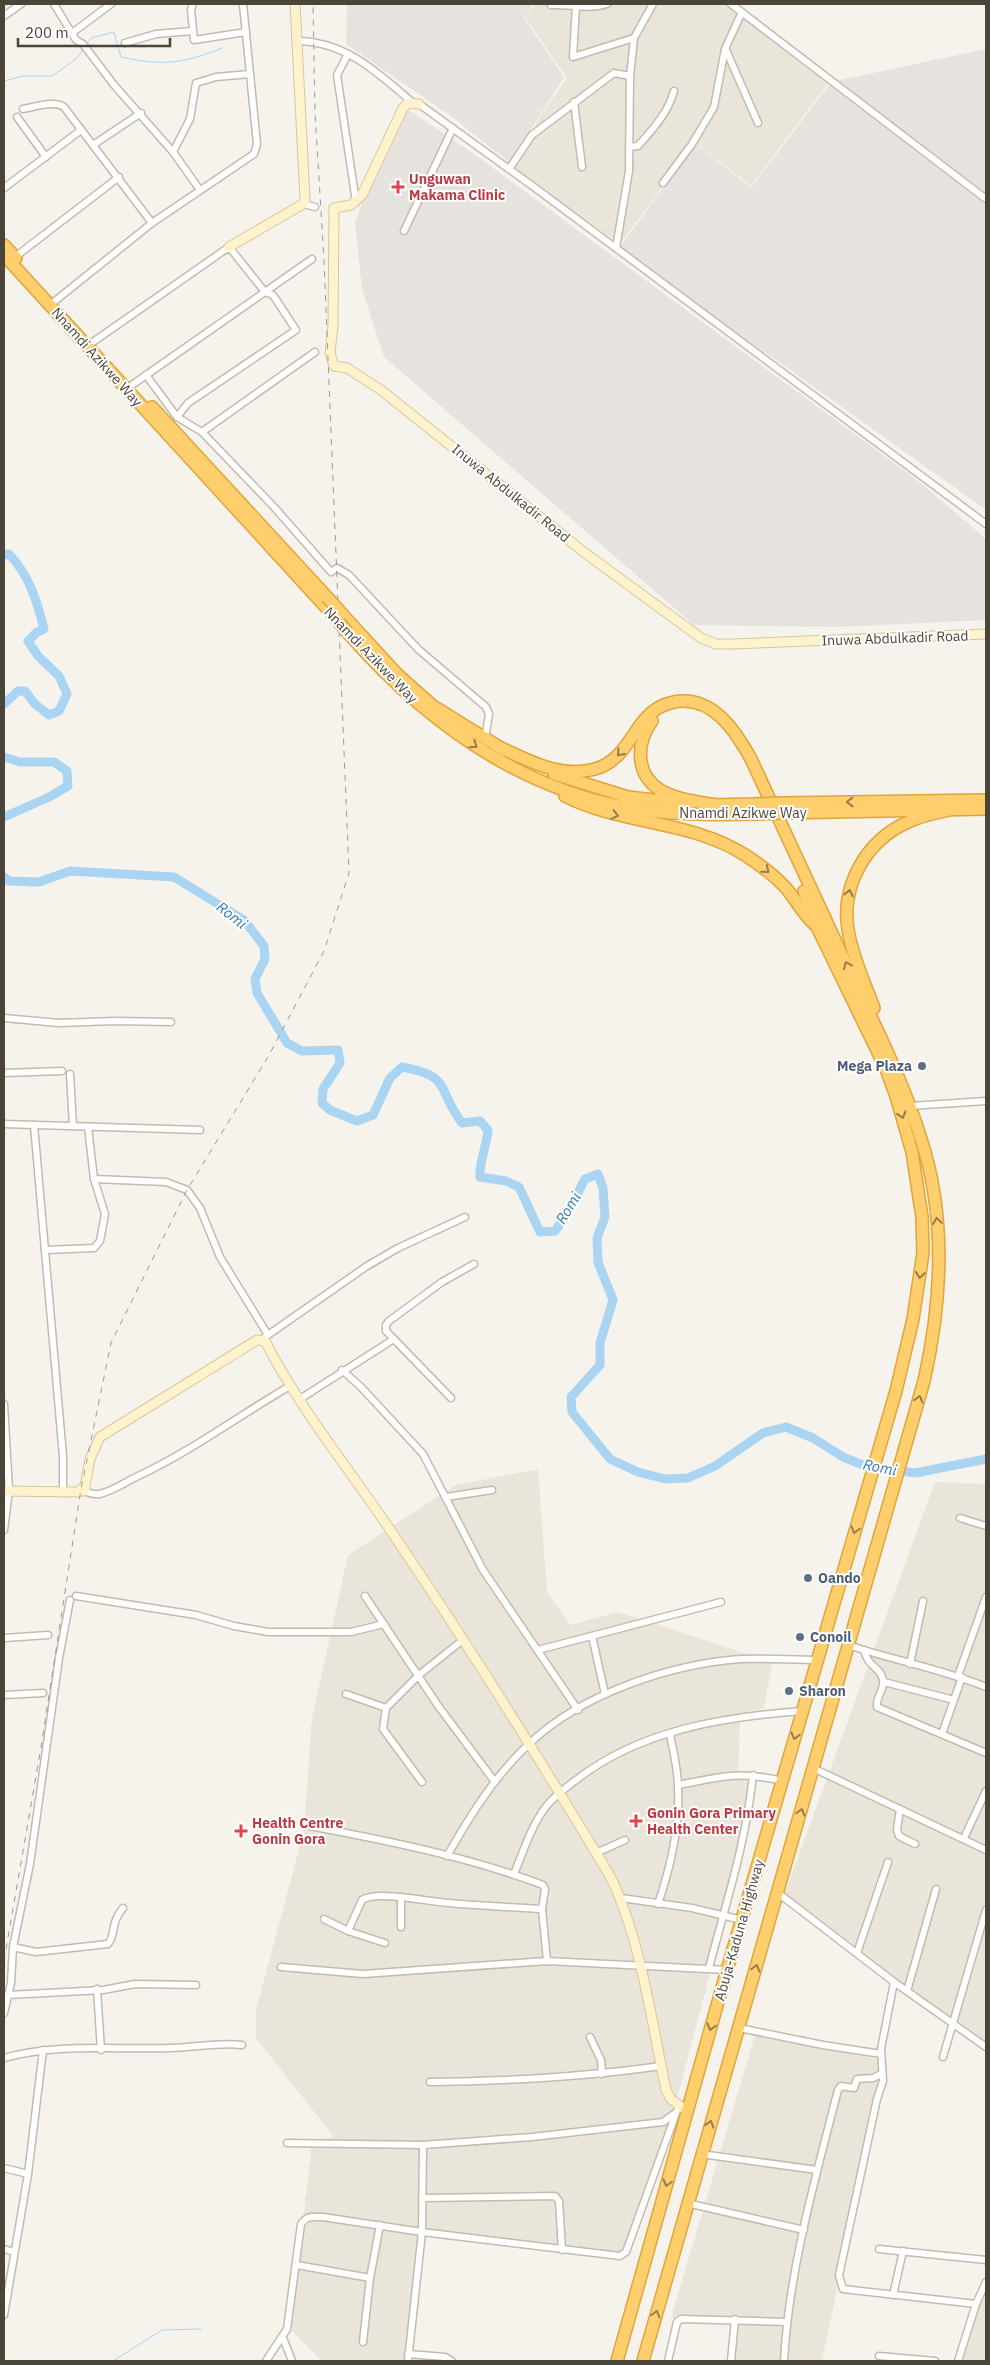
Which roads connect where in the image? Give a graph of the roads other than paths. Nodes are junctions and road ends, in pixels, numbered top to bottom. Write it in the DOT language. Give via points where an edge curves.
graph roads {
  1 [pos="21,4"];
  2 [pos="54,4"];
  3 [pos="111,4"];
  4 [pos="193,4"];
  5 [pos="243,4"];
  6 [pos="295,4"];
  7 [pos="551,4"];
  8 [pos="607,4"];
  9 [pos="653,4"];
  10 [pos="731,4"];
  11 [pos="12,6"];
  12 [pos="576,6"];
  13 [pos="742,12"];
  14 [pos="4,16"];
  15 [pos="192,31"];
  16 [pos="246,32"];
  17 [pos="72,33"];
  18 [pos="634,38"];
  19 [pos="296,41"];
  20 [pos="125,43"];
  21 [pos="725,49"];
  22 [pos="348,54"];
  23 [pos="250,74"];
  24 [pos="630,76"];
  25 [pos="674,91"];
  26 [pos="574,102"];
  27 [pos="416,103"];
  28 [pos="23,109"];
  29 [pos="140,113"];
  30 [pos="16,116"];
  31 [pos="758,124"];
  32 [pos="453,128"];
  33 [pos="81,130"];
  34 [pos="93,145"];
  35 [pos="629,147"];
  36 [pos="173,152"];
  37 [pos="46,157"];
  38 [pos="582,167"];
  39 [pos="508,168"];
  40 [pos="119,177"];
  41 [pos="664,183"];
  42 [pos="4,188"];
  43 [pos="200,190"];
  44 [pos="986,199"];
  45 [pos="356,202"];
  46 [pos="303,204"];
  47 [pos="315,207"];
  48 [pos="152,223"];
  49 [pos="404,231"];
  50 [pos="4,245"];
  51 [pos="229,247"];
  52 [pos="616,248"];
  53 [pos="10,256"];
  54 [pos="312,259"];
  55 [pos="265,292"];
  56 [pos="55,301"];
  57 [pos="94,342"];
  58 [pos="315,352"];
  59 [pos="146,375"];
  60 [pos="120,377"];
  61 [pos="132,385"];
  62 [pos="177,417"];
  63 [pos="202,432"];
  64 [pos="986,524"];
  65 [pos="337,614"];
  66 [pos="986,634"];
  67 [pos="485,739"];
  68 [pos="498,746"];
  69 [pos="508,766"];
  70 [pos="986,800"];
  71 [pos="717,805"];
  72 [pos="784,808"];
  73 [pos="755,809"];
  74 [pos="986,809"];
  75 [pos="948,810"];
  76 [pos="817,927"];
  77 [pos="4,1018"];
  78 [pos="171,1022"];
  79 [pos="882,1041"];
  80 [pos="62,1071"];
  81 [pos="4,1072"];
  82 [pos="70,1074"];
  83 [pos="986,1101"];
  84 [pos="910,1106"];
  85 [pos="4,1124"];
  86 [pos="34,1125"];
  87 [pos="73,1126"];
  88 [pos="88,1127"];
  89 [pos="200,1130"];
  90 [pos="94,1179"];
  91 [pos="111,1181"];
  92 [pos="100,1194"];
  93 [pos="465,1217"];
  94 [pos="45,1250"];
  95 [pos="474,1264"];
  96 [pos="265,1337"];
  97 [pos="394,1339"];
  98 [pos="342,1370"];
  99 [pos="290,1386"];
  100 [pos="451,1398"];
  101 [pos="300,1399"];
  102 [pos="4,1404"];
  103 [pos="492,1490"];
  104 [pos="6,1491"];
  105 [pos="84,1491"];
  106 [pos="64,1492"];
  107 [pos="446,1498"];
  108 [pos="960,1518"];
  109 [pos="986,1526"];
  110 [pos="4,1530"];
  111 [pos="365,1596"];
  112 [pos="986,1597"];
  113 [pos="923,1601"];
  114 [pos="721,1602"];
  115 [pos="384,1624"];
  116 [pos="48,1635"];
  117 [pos="592,1636"];
  118 [pos="4,1638"];
  119 [pos="464,1639"];
  120 [pos="848,1644"];
  121 [pos="538,1650"];
  122 [pos="864,1650"];
  123 [pos="817,1660"];
  124 [pos="910,1664"];
  125 [pos="419,1675"];
  126 [pos="960,1677"];
  127 [pos="884,1682"];
  128 [pos="986,1687"];
  129 [pos="43,1692"];
  130 [pos="346,1694"];
  131 [pos="605,1694"];
  132 [pos="4,1695"];
  133 [pos="954,1700"];
  134 [pos="386,1708"];
  135 [pos="578,1710"];
  136 [pos="802,1711"];
  137 [pos="670,1734"];
  138 [pos="942,1734"];
  139 [pos="529,1743"];
  140 [pos="986,1753"];
  141 [pos="813,1768"];
  142 [pos="753,1775"];
  143 [pos="783,1781"];
  144 [pos="422,1782"];
  145 [pos="495,1782"];
  146 [pos="678,1785"];
  147 [pos="986,1791"];
  148 [pos="559,1793"];
  149 [pos="900,1810"];
  150 [pos="310,1826"];
  151 [pos="964,1838"];
  152 [pos="625,1840"];
  153 [pos="915,1844"];
  154 [pos="986,1850"];
  155 [pos="596,1854"];
  156 [pos="447,1856"];
  157 [pos="888,1862"];
  158 [pos="514,1874"];
  159 [pos="936,1889"];
  160 [pos="778,1892"];
  161 [pos="401,1897"];
  162 [pos="621,1898"];
  163 [pos="658,1904"];
  164 [pos="123,1908"];
  165 [pos="542,1909"];
  166 [pos="986,1910"];
  167 [pos="723,1916"];
  168 [pos="324,1919"];
  169 [pos="742,1920"];
  170 [pos="401,1927"];
  171 [pos="348,1931"];
  172 [pos="385,1943"];
  173 [pos="13,1948"];
  174 [pos="857,1953"];
  175 [pos="546,1961"];
  176 [pos="640,1966"];
  177 [pos="282,1967"];
  178 [pos="709,1968"];
  179 [pos="727,1970"];
  180 [pos="894,1982"];
  181 [pos="196,1985"];
  182 [pos="97,1990"];
  183 [pos="907,1991"];
  184 [pos="8,1995"];
  185 [pos="4,2013"];
  186 [pos="952,2023"];
  187 [pos="738,2028"];
  188 [pos="590,2037"];
  189 [pos="242,2045"];
  190 [pos="986,2047"];
  191 [pos="43,2050"];
  192 [pos="102,2050"];
  193 [pos="881,2054"];
  194 [pos="943,2057"];
  195 [pos="4,2058"];
  196 [pos="661,2066"];
  197 [pos="602,2074"];
  198 [pos="880,2074"];
  199 [pos="430,2082"];
  200 [pos="683,2108"];
  201 [pos="674,2114"];
  202 [pos="288,2143"];
  203 [pos="423,2145"];
  204 [pos="701,2154"];
  205 [pos="4,2168"];
  206 [pos="817,2170"];
  207 [pos="28,2174"];
  208 [pos="422,2198"];
  209 [pos="687,2203"];
  210 [pos="380,2225"];
  211 [pos="804,2230"];
  212 [pos="422,2232"];
  213 [pos="879,2249"];
  214 [pos="4,2250"];
  215 [pos="562,2250"];
  216 [pos="903,2251"];
  217 [pos="14,2252"];
  218 [pos="986,2260"];
  219 [pos="296,2265"];
  220 [pos="370,2278"];
  221 [pos="986,2282"];
  222 [pos="893,2295"];
  223 [pos="5,2303"];
  224 [pos="976,2304"];
  225 [pos="4,2315"];
  226 [pos="735,2319"];
  227 [pos="786,2322"];
  228 [pos="283,2338"];
  229 [pos="363,2342"];
  230 [pos="408,2354"];
  231 [pos="879,2356"];
  232 [pos="266,2361"];
  233 [pos="292,2361"];
  234 [pos="408,2361"];
  235 [pos="452,2361"];
  236 [pos="616,2361"];
  237 [pos="643,2361"];
  238 [pos="668,2361"];
  239 [pos="732,2361"];
  240 [pos="784,2361"];
  241 [pos="935,2361"];
  242 [pos="958,2361"];
  1 -- 11 [label="street"];
  2 -- 17 [label="street"];
  3 -- 17 [label="street"];
  4 -- 15 [label="street"];
  5 -- 16 [label="street"];
  6 -- 19 [label="street"];
  7 -- 12 [label="street"];
  8 -- 12 [label="street" via="588,8"];
  9 -- 18 [label="street"];
  10 -- 13 [label="street"];
  11 -- 14 [label="street"];
  12 -- 18 [label="street" via="573,57"];
  13 -- 21 [label="street"];
  13 -- 44 [label="street"];
  15 -- 16 [label="street" via="194,40"];
  15 -- 20 [label="street" via="156,34"];
  16 -- 23 [label="street"];
  17 -- 29 [label="street"];
  18 -- 24 [label="street"];
  19 -- 22 [label="street" via="314,41 343,49"];
  19 -- 46 [label="street" via="305,191"];
  21 -- 31 [label="street"];
  21 -- 41 [label="street" via="714,107"];
  22 -- 27 [label="street"];
  22 -- 45 [label="street" via="337,75"];
  23 -- 36 [label="street" via="216,77 196,84 190,119"];
  23 -- 43 [label="street" via="256,151"];
  24 -- 26 [label="street" via="614,73"];
  24 -- 35 [label="street"];
  25 -- 35 [label="street" via="670,105 657,124 638,146"];
  26 -- 38 [label="street"];
  26 -- 39 [label="street" via="532,135"];
  27 -- 32 [label="street"];
  27 -- 45 [label="street" via="408,103 394,124"];
  28 -- 33 [label="street" via="60,104"];
  29 -- 34 [label="street"];
  29 -- 36 [label="street"];
  30 -- 37 [label="street"];
  32 -- 39 [label="street"];
  32 -- 49 [label="street"];
  33 -- 34 [label="street"];
  33 -- 37 [label="street"];
  34 -- 40 [label="street"];
  35 -- 52 [label="street" via="629,170"];
  36 -- 43 [label="street"];
  37 -- 42 [label="street"];
  39 -- 52 [label="street"];
  40 -- 48 [label="street"];
  40 -- 53 [label="street"];
  43 -- 48 [label="street"];
  45 -- 66 [label="street, Inuwa Abdulkadir Road" via="334,208 332,214 333,325 330,353 334,366 347,368 381,390 585,553 700,638 716,644 732,644"];
  46 -- 47 [label="street"];
  46 -- 51 [label="street"];
  48 -- 56 [label="street"];
  50 -- 53 [label="highway, Nnamdi Azikwe Way"];
  51 -- 55 [label="street"];
  51 -- 57 [label="street"];
  52 -- 64 [label="street"];
  53 -- 56 [label="highway, Nnamdi Azikwe Way"];
  53 -- 60 [label="highway, Nnamdi Azikwe Way"];
  54 -- 55 [label="street"];
  55 -- 59 [label="street"];
  55 -- 62 [label="street" via="273,295 296,330 188,403"];
  56 -- 57 [label="highway, Nnamdi Azikwe Way"];
  57 -- 60 [label="highway, Nnamdi Azikwe Way"];
  58 -- 63 [label="street"];
  59 -- 61 [label="street"];
  59 -- 62 [label="street"];
  60 -- 61 [label="highway, Nnamdi Azikwe Way"];
  60 -- 65 [label="highway, Nnamdi Azikwe Way"];
  61 -- 65 [label="highway, Nnamdi Azikwe Way, bridge" via="327,597"];
  62 -- 63 [label="street"];
  63 -- 67 [label="street" via="331,572 337,568 349,575 418,649 486,707 490,714"];
  65 -- 67 [label="highway, Nnamdi Azikwe Way" via="433,706"];
  65 -- 69 [label="highway, Nnamdi Azikwe Way, one-way, bridge" via="347,632 412,700"];
  67 -- 68 [label="highway, Nnamdi Azikwe Way"];
  68 -- 71 [label="highway, Nnamdi Azikwe Way" via="545,771 607,792 654,801"];
  79 -- 68 [label="highway, one-way" via="751,759 720,716 700,703 670,703 645,718 627,746 610,763 582,772 546,767"];
  69 -- 73 [label="highway, Nnamdi Azikwe Way" via="553,786 625,807 697,815"];
  69 -- 76 [label="highway, one-way" via="597,810 683,829 726,845 766,870 786,888"];
  70 -- 72 [label="highway, Nnamdi Azikwe Way, one-way"];
  71 -- 73 [label="highway, Nnamdi Azikwe Way"];
  71 -- 76 [label="highway" via="661,790 645,774 640,755 641,742 645,731 660,714 684,708 695,709 706,714 728,734 742,754"];
  72 -- 73 [label="highway, Nnamdi Azikwe Way, bridge"];
  72 -- 75 [label="highway, Nnamdi Azikwe Way"];
  74 -- 75 [label="highway, Nnamdi Azikwe Way"];
  79 -- 75 [label="highway, one-way" via="849,936 846,914 849,890 863,860 889,833 908,821"];
  76 -- 123 [label="highway, Abuja-Kaduna Highway, one-way" via="896,1096 912,1152 922,1217 923,1253 913,1319 896,1391"];
  77 -- 78 [label="street" via="60,1023"];
  79 -- 84 [label="highway, Abuja-Kaduna Highway"];
  80 -- 81 [label="street"];
  82 -- 87 [label="street"];
  83 -- 84 [label="street"];
  120 -- 84 [label="highway, Abuja-Kaduna Highway, one-way" via="892,1494 937,1316 940,1261 929,1169"];
  85 -- 86 [label="street"];
  86 -- 87 [label="street"];
  86 -- 94 [label="street"];
  87 -- 88 [label="street"];
  88 -- 89 [label="street"];
  88 -- 90 [label="street"];
  90 -- 91 [label="street"];
  90 -- 92 [label="street"];
  91 -- 92 [label="street"];
  91 -- 96 [label="street" via="166,1182 187,1190 200,1208 220,1257"];
  92 -- 94 [label="street" via="106,1214 98,1245 94,1248"];
  93 -- 96 [label="street" via="398,1248 368,1266"];
  94 -- 106 [label="street"];
  95 -- 97 [label="street" via="442,1282 389,1320 385,1328"];
  96 -- 99 [label="street"];
  96 -- 105 [label="street" via="100,1437 90,1459"];
  97 -- 98 [label="street"];
  97 -- 100 [label="street"];
  98 -- 101 [label="street"];
  98 -- 107 [label="street" via="388,1414 423,1454"];
  99 -- 101 [label="street"];
  99 -- 105 [label="street" via="142,1475 104,1492 91,1494"];
  101 -- 119 [label="street"];
  102 -- 104 [label="street"];
  103 -- 107 [label="street"];
  104 -- 106 [label="street"];
  104 -- 110 [label="street"];
  105 -- 106 [label="street"];
  107 -- 121 [label="street" via="483,1570"];
  108 -- 109 [label="street"];
  111 -- 115 [label="street"];
  112 -- 126 [label="street"];
  113 -- 124 [label="street"];
  114 -- 117 [label="street"];
  115 -- 125 [label="street"];
  115 -- 173 [label="street" via="351,1632 268,1632 196,1615 73,1598 59,1658 30,1864"];
  116 -- 118 [label="street"];
  117 -- 121 [label="street"];
  117 -- 131 [label="street"];
  119 -- 125 [label="street"];
  119 -- 139 [label="street"];
  120 -- 122 [label="street"];
  120 -- 141 [label="highway, Abuja-Kaduna Highway"];
  121 -- 135 [label="street"];
  122 -- 124 [label="street"];
  122 -- 127 [label="street" via="866,1660"];
  123 -- 131 [label="street" via="741,1660 703,1665 661,1674"];
  123 -- 136 [label="highway, Abuja-Kaduna Highway"];
  124 -- 126 [label="street"];
  125 -- 134 [label="street"];
  125 -- 145 [label="street"];
  126 -- 128 [label="street"];
  126 -- 133 [label="street"];
  127 -- 133 [label="street"];
  127 -- 138 [label="street" via="877,1707"];
  129 -- 132 [label="street"];
  130 -- 134 [label="street"];
  131 -- 135 [label="street"];
  133 -- 138 [label="street"];
  134 -- 144 [label="street" via="384,1729"];
  135 -- 139 [label="street"];
  136 -- 137 [label="street" via="744,1716"];
  136 -- 143 [label="highway, Abuja-Kaduna Highway, one-way"];
  137 -- 146 [label="street"];
  137 -- 148 [label="street" via="648,1739 617,1753"];
  138 -- 140 [label="street"];
  139 -- 145 [label="street"];
  139 -- 148 [label="street"];
  141 -- 149 [label="street"];
  160 -- 141 [label="highway, Abuja-Kaduna Highway, one-way"];
  142 -- 143 [label="street"];
  142 -- 146 [label="street" via="728,1775"];
  142 -- 167 [label="street" via="748,1820"];
  143 -- 169 [label="highway, Abuja-Kaduna Highway"];
  145 -- 156 [label="street"];
  146 -- 163 [label="street" via="673,1853"];
  147 -- 151 [label="street"];
  148 -- 155 [label="street"];
  148 -- 158 [label="street" via="544,1809"];
  149 -- 151 [label="street"];
  149 -- 153 [label="street" via="899,1836"];
  150 -- 156 [label="street"];
  151 -- 154 [label="street"];
  152 -- 155 [label="street"];
  155 -- 162 [label="street"];
  156 -- 158 [label="street"];
  157 -- 174 [label="street"];
  158 -- 165 [label="street" via="545,1886"];
  159 -- 183 [label="street"];
  160 -- 174 [label="street"];
  187 -- 160 [label="highway, Abuja-Kaduna Highway, one-way"];
  161 -- 165 [label="street"];
  161 -- 170 [label="street"];
  161 -- 171 [label="street" via="364,1898"];
  162 -- 163 [label="street"];
  162 -- 176 [label="street"];
  163 -- 167 [label="street"];
  164 -- 173 [label="street" via="114,1921 108,1944 36,1952"];
  165 -- 175 [label="street"];
  166 -- 186 [label="street"];
  167 -- 169 [label="street"];
  167 -- 178 [label="street"];
  168 -- 171 [label="street"];
  169 -- 179 [label="highway, Abuja-Kaduna Highway"];
  171 -- 172 [label="street"];
  173 -- 184 [label="street"];
  174 -- 180 [label="street"];
  175 -- 176 [label="street"];
  175 -- 177 [label="street" via="363,1974"];
  176 -- 178 [label="street"];
  176 -- 196 [label="street"];
  178 -- 179 [label="street"];
  179 -- 200 [label="highway, Abuja-Kaduna Highway, one-way"];
  180 -- 183 [label="street"];
  180 -- 193 [label="street"];
  181 -- 182 [label="street" via="134,1984"];
  182 -- 184 [label="street"];
  182 -- 192 [label="street"];
  183 -- 186 [label="street"];
  184 -- 185 [label="street"];
  186 -- 190 [label="street"];
  186 -- 194 [label="street"];
  187 -- 193 [label="street"];
  204 -- 187 [label="highway, Abuja-Kaduna Highway, one-way"];
  188 -- 197 [label="street" via="601,2060"];
  189 -- 192 [label="street"];
  191 -- 192 [label="street"];
  191 -- 195 [label="street"];
  191 -- 207 [label="street"];
  193 -- 198 [label="street"];
  196 -- 197 [label="street"];
  196 -- 200 [label="street" via="666,2090 671,2099"];
  197 -- 199 [label="street"];
  198 -- 206 [label="street" via="856,2079 854,2088 842,2086 838,2090"];
  198 -- 222 [label="street" via="882,2086 839,2275 843,2289"];
  200 -- 201 [label="street"];
  200 -- 236 [label="highway, Abuja-Kaduna Highway, one-way"];
  201 -- 203 [label="street" via="663,2122"];
  201 -- 215 [label="street" via="643,2211 626,2252 616,2256"];
  202 -- 203 [label="street"];
  203 -- 208 [label="street"];
  204 -- 206 [label="street"];
  204 -- 209 [label="highway, Abuja-Kaduna Highway"];
  205 -- 207 [label="street"];
  206 -- 211 [label="street"];
  207 -- 217 [label="street"];
  208 -- 212 [label="street"];
  208 -- 215 [label="street" via="554,2196 560,2201"];
  209 -- 211 [label="street"];
  237 -- 209 [label="highway, Abuja-Kaduna Highway, one-way"];
  210 -- 212 [label="street"];
  210 -- 219 [label="street" via="323,2217 304,2218"];
  210 -- 220 [label="street"];
  211 -- 227 [label="street"];
  212 -- 215 [label="street"];
  212 -- 230 [label="street"];
  213 -- 216 [label="street"];
  214 -- 217 [label="street"];
  216 -- 218 [label="street"];
  216 -- 222 [label="street"];
  217 -- 223 [label="street"];
  219 -- 220 [label="street"];
  219 -- 228 [label="street"];
  220 -- 229 [label="street"];
  221 -- 224 [label="street"];
  222 -- 224 [label="street"];
  223 -- 225 [label="street"];
  224 -- 242 [label="street"];
  226 -- 227 [label="street"];
  226 -- 238 [label="street" via="679,2320"];
  226 -- 239 [label="street"];
  227 -- 240 [label="street"];
  228 -- 232 [label="street"];
  228 -- 233 [label="street"];
  230 -- 234 [label="street"];
  230 -- 235 [label="street" via="440,2356"];
  231 -- 241 [label="street"];
}
